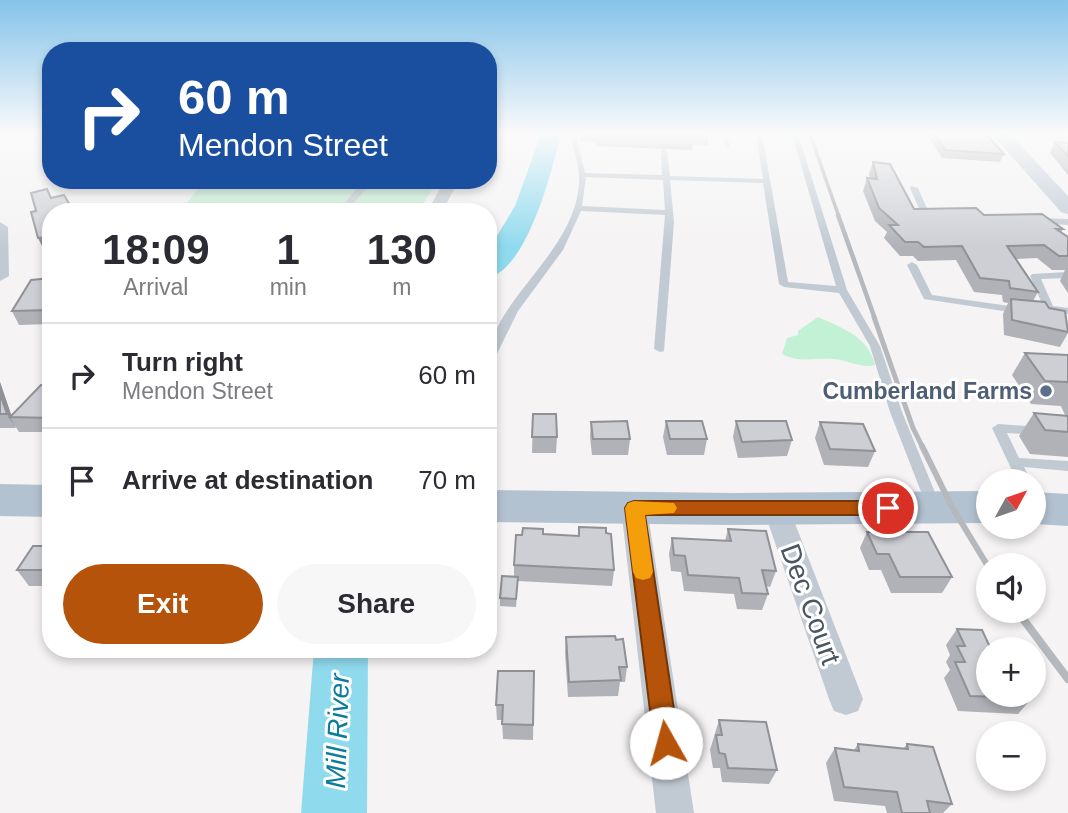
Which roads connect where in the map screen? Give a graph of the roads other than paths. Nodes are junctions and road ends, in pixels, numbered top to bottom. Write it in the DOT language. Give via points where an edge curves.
graph roads {
  1 [pos="581,172"];
  2 [pos="666,172"];
  3 [pos="765,172"];
  4 [pos="806,172"];
  5 [pos="1035,172"];
  6 [pos="582,175"];
  7 [pos="667,178"];
  8 [pos="767,181"];
  9 [pos="914,188"];
  10 [pos="362,189"];
  11 [pos="349,203"];
  12 [pos="578,208"];
  13 [pos="1068,208"];
  14 [pos="920,212"];
  15 [pos="670,213"];
  16 [pos="938,214"];
  17 [pos="1028,220"];
  18 [pos="1068,222"];
  19 [pos="0,227"];
  20 [pos="912,265"];
  21 [pos="1068,275"];
  22 [pos="0,276"];
  23 [pos="842,290"];
  24 [pos="1049,308"];
  25 [pos="1068,312"];
  26 [pos="497,342"];
  27 [pos="660,349"];
  28 [pos="1068,433"];
  29 [pos="1014,463"];
  30 [pos="1068,466"];
  31 [pos="1018,469"];
  32 [pos="0,500"];
  33 [pos="42,501"];
  34 [pos="497,506"];
  35 [pos="976,507"];
  36 [pos="634,508"];
  37 [pos="776,508"];
  38 [pos="934,508"];
  39 [pos="846,699"];
  40 [pos="675,813"];
  1 -- 6 [label="lane"];
  2 -- 7 [label="lane"];
  3 -- 8 [label="lane"];
  4 -- 23 [label="lane"];
  5 -- 13 [label="street"];
  6 -- 7 [label="lane"];
  6 -- 12 [label="lane"];
  7 -- 8 [label="lane"];
  7 -- 15 [label="lane"];
  8 -- 23 [label="lane" via="784,284"];
  9 -- 14 [label="lane"];
  10 -- 11 [label="lane"];
  12 -- 15 [label="lane"];
  12 -- 26 [label="lane" via="559,250 513,310"];
  14 -- 16 [label="lane"];
  15 -- 27 [label="lane"];
  17 -- 18 [label="lane"];
  19 -- 22 [label="street"];
  20 -- 24 [label="lane" via="928,298 1030,312"];
  21 -- 24 [label="lane" via="1034,276"];
  23 -- 38 [label="lane" via="875,346"];
  24 -- 25 [label="lane"];
  28 -- 29 [label="lane" via="999,428"];
  29 -- 30 [label="lane"];
  29 -- 31 [label="lane"];
  32 -- 33 [label="main road"];
  34 -- 36 [label="main road"];
  35 -- 38 [label="main road"];
  36 -- 37 [label="main road"];
  36 -- 40 [label="street"];
  37 -- 38 [label="main road"];
  37 -- 39 [label="street, Dec Court"];
}
